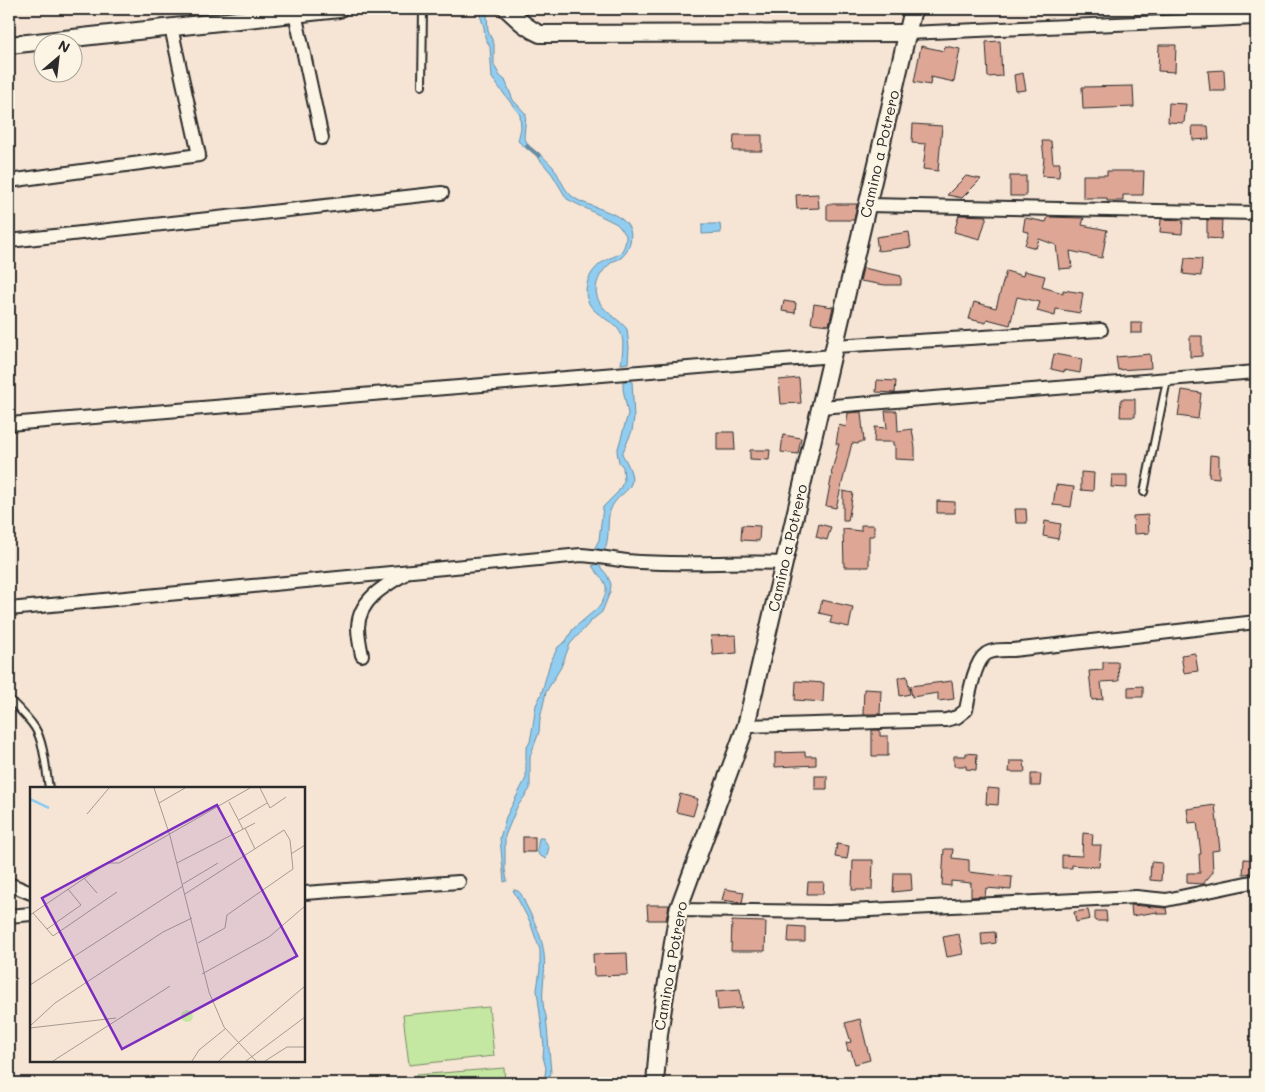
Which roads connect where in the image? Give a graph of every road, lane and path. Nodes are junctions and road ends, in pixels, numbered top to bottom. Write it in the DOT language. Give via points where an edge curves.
graph roads {
  1 [pos="338,9"];
  2 [pos="423,9"];
  3 [pos="507,9"];
  4 [pos="913,9"];
  5 [pos="295,14"];
  6 [pos="1256,18"];
  7 [pos="171,27"];
  8 [pos="908,33"];
  9 [pos="9,45"];
  10 [pos="422,86"];
  11 [pos="322,138"];
  12 [pos="9,181"];
  13 [pos="442,193"];
  14 [pos="868,205"];
  15 [pos="1256,213"];
  16 [pos="9,241"];
  17 [pos="1101,330"];
  18 [pos="834,351"];
  19 [pos="1256,372"];
  20 [pos="1167,380"];
  21 [pos="821,407"];
  22 [pos="9,424"];
  23 [pos="1144,492"];
  24 [pos="784,563"];
  25 [pos="410,572"];
  26 [pos="9,609"];
  27 [pos="1256,622"];
  28 [pos="362,655"];
  29 [pos="9,699"];
  30 [pos="746,726"];
  31 [pos="49,787"];
  32 [pos="1256,881"];
  33 [pos="459,882"];
  34 [pos="9,884"];
  35 [pos="30,893"];
  36 [pos="305,893"];
  37 [pos="678,910"];
  38 [pos="30,914"];
  39 [pos="9,916"];
  40 [pos="655,1083"];
  1 -- 5 [label="street"];
  2 -- 10 [label="lane"];
  3 -- 8 [label="street" via="540,34"];
  4 -- 8 [label="street, Camino a Potrero"];
  5 -- 7 [label="street"];
  5 -- 11 [label="street"];
  6 -- 8 [label="street"];
  7 -- 9 [label="street"];
  7 -- 12 [label="street" via="199,155"];
  8 -- 14 [label="street, Camino a Potrero"];
  13 -- 16 [label="street"];
  14 -- 15 [label="street"];
  14 -- 18 [label="street, Camino a Potrero"];
  17 -- 18 [label="street"];
  18 -- 21 [label="street, Camino a Potrero"];
  18 -- 22 [label="street"];
  19 -- 20 [label="street"];
  20 -- 21 [label="street"];
  20 -- 23 [label="lane"];
  21 -- 24 [label="street, Camino a Potrero"];
  24 -- 25 [label="street" via="675,563 581,555"];
  24 -- 30 [label="street, Camino a Potrero"];
  25 -- 26 [label="street"];
  25 -- 28 [label="street" via="372,596 362,610 358,629"];
  27 -- 30 [label="street" via="985,654 977,666 966,710 946,720"];
  29 -- 31 [label="lane" via="36,729"];
  30 -- 37 [label="street, Camino a Potrero"];
  32 -- 37 [label="street" via="1166,900 1136,897 829,912"];
  33 -- 36 [label="street"];
  34 -- 35 [label="street"];
  37 -- 40 [label="street, Camino a Potrero"];
  38 -- 39 [label="street"];
}
